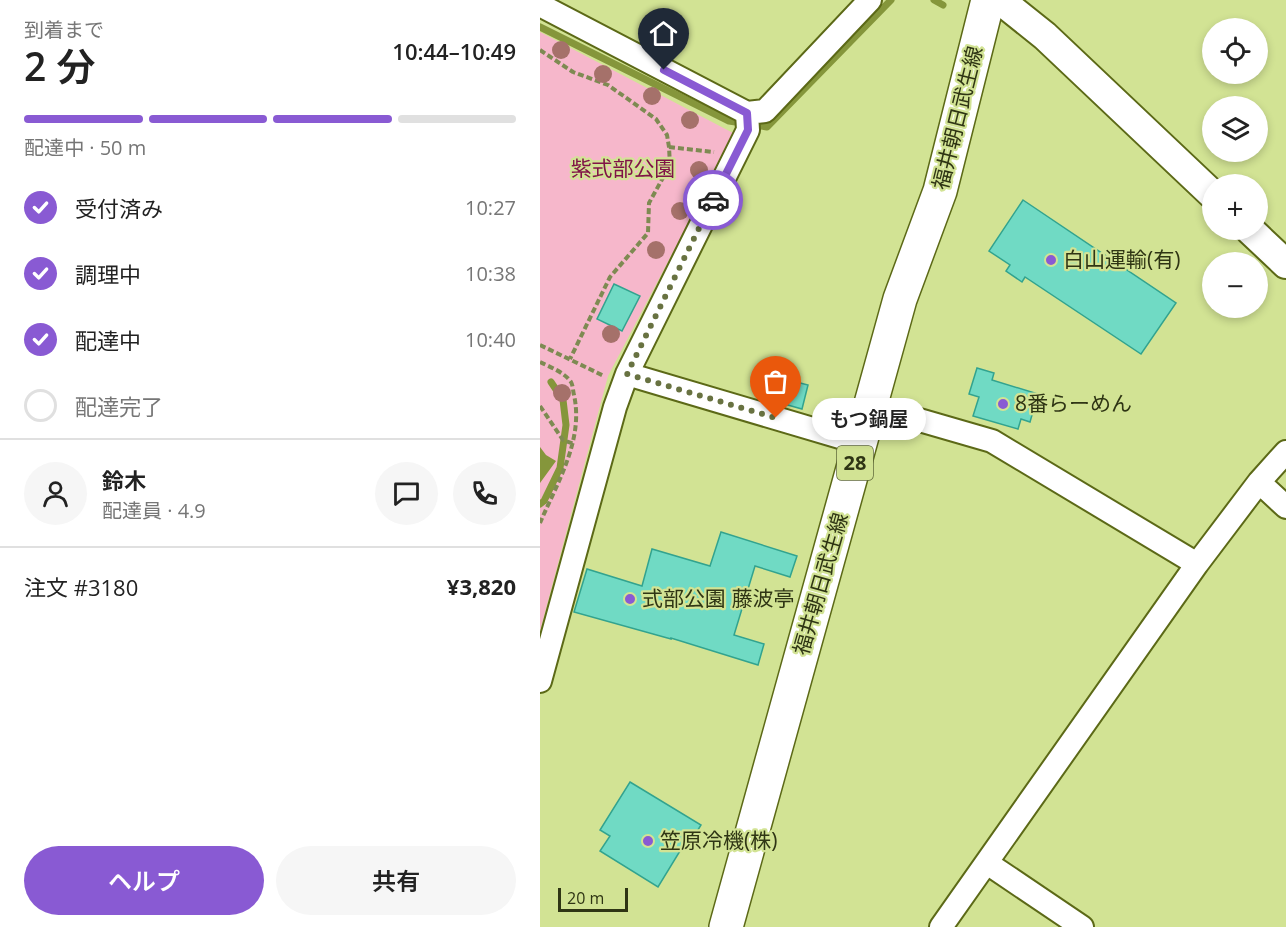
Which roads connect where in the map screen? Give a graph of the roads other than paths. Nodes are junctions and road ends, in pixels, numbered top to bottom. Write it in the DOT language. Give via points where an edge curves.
graph roads {
  1 [pos="870,0"];
  2 [pos="988,0"];
  3 [pos="1000,0"];
  4 [pos="540,5"];
  5 [pos="747,113"];
  6 [pos="1202,185"];
  7 [pos="1261,240"];
  8 [pos="1286,264"];
  9 [pos="625,380"];
  10 [pos="871,406"];
  11 [pos="860,443"];
  12 [pos="1286,452"];
  13 [pos="1259,482"];
  14 [pos="1286,507"];
  15 [pos="1197,564"];
  16 [pos="540,681"];
  17 [pos="987,863"];
  18 [pos="726,927"];
  19 [pos="941,927"];
  20 [pos="1082,927"];
  1 -- 5 [label="street" via="765,111"];
  2 -- 10 [label="main road, 福井朝日武生線 / 28" via="940,191 900,299"];
  3 -- 6 [label="street" via="1045,36"];
  4 -- 5 [label="street"];
  5 -- 9 [label="street" via="748,130"];
  7 -- 8 [label="street"];
  9 -- 11 [label="street"];
  9 -- 16 [label="street"];
  10 -- 11 [label="main road, 福井朝日武生線 / 28"];
  10 -- 15 [label="street" via="992,441"];
  11 -- 18 [label="main road, 福井朝日武生線 / 28"];
  12 -- 13 [label="street"];
  13 -- 14 [label="street"];
  13 -- 15 [label="street"];
  15 -- 17 [label="street"];
  17 -- 19 [label="street"];
  17 -- 20 [label="street"];
}
